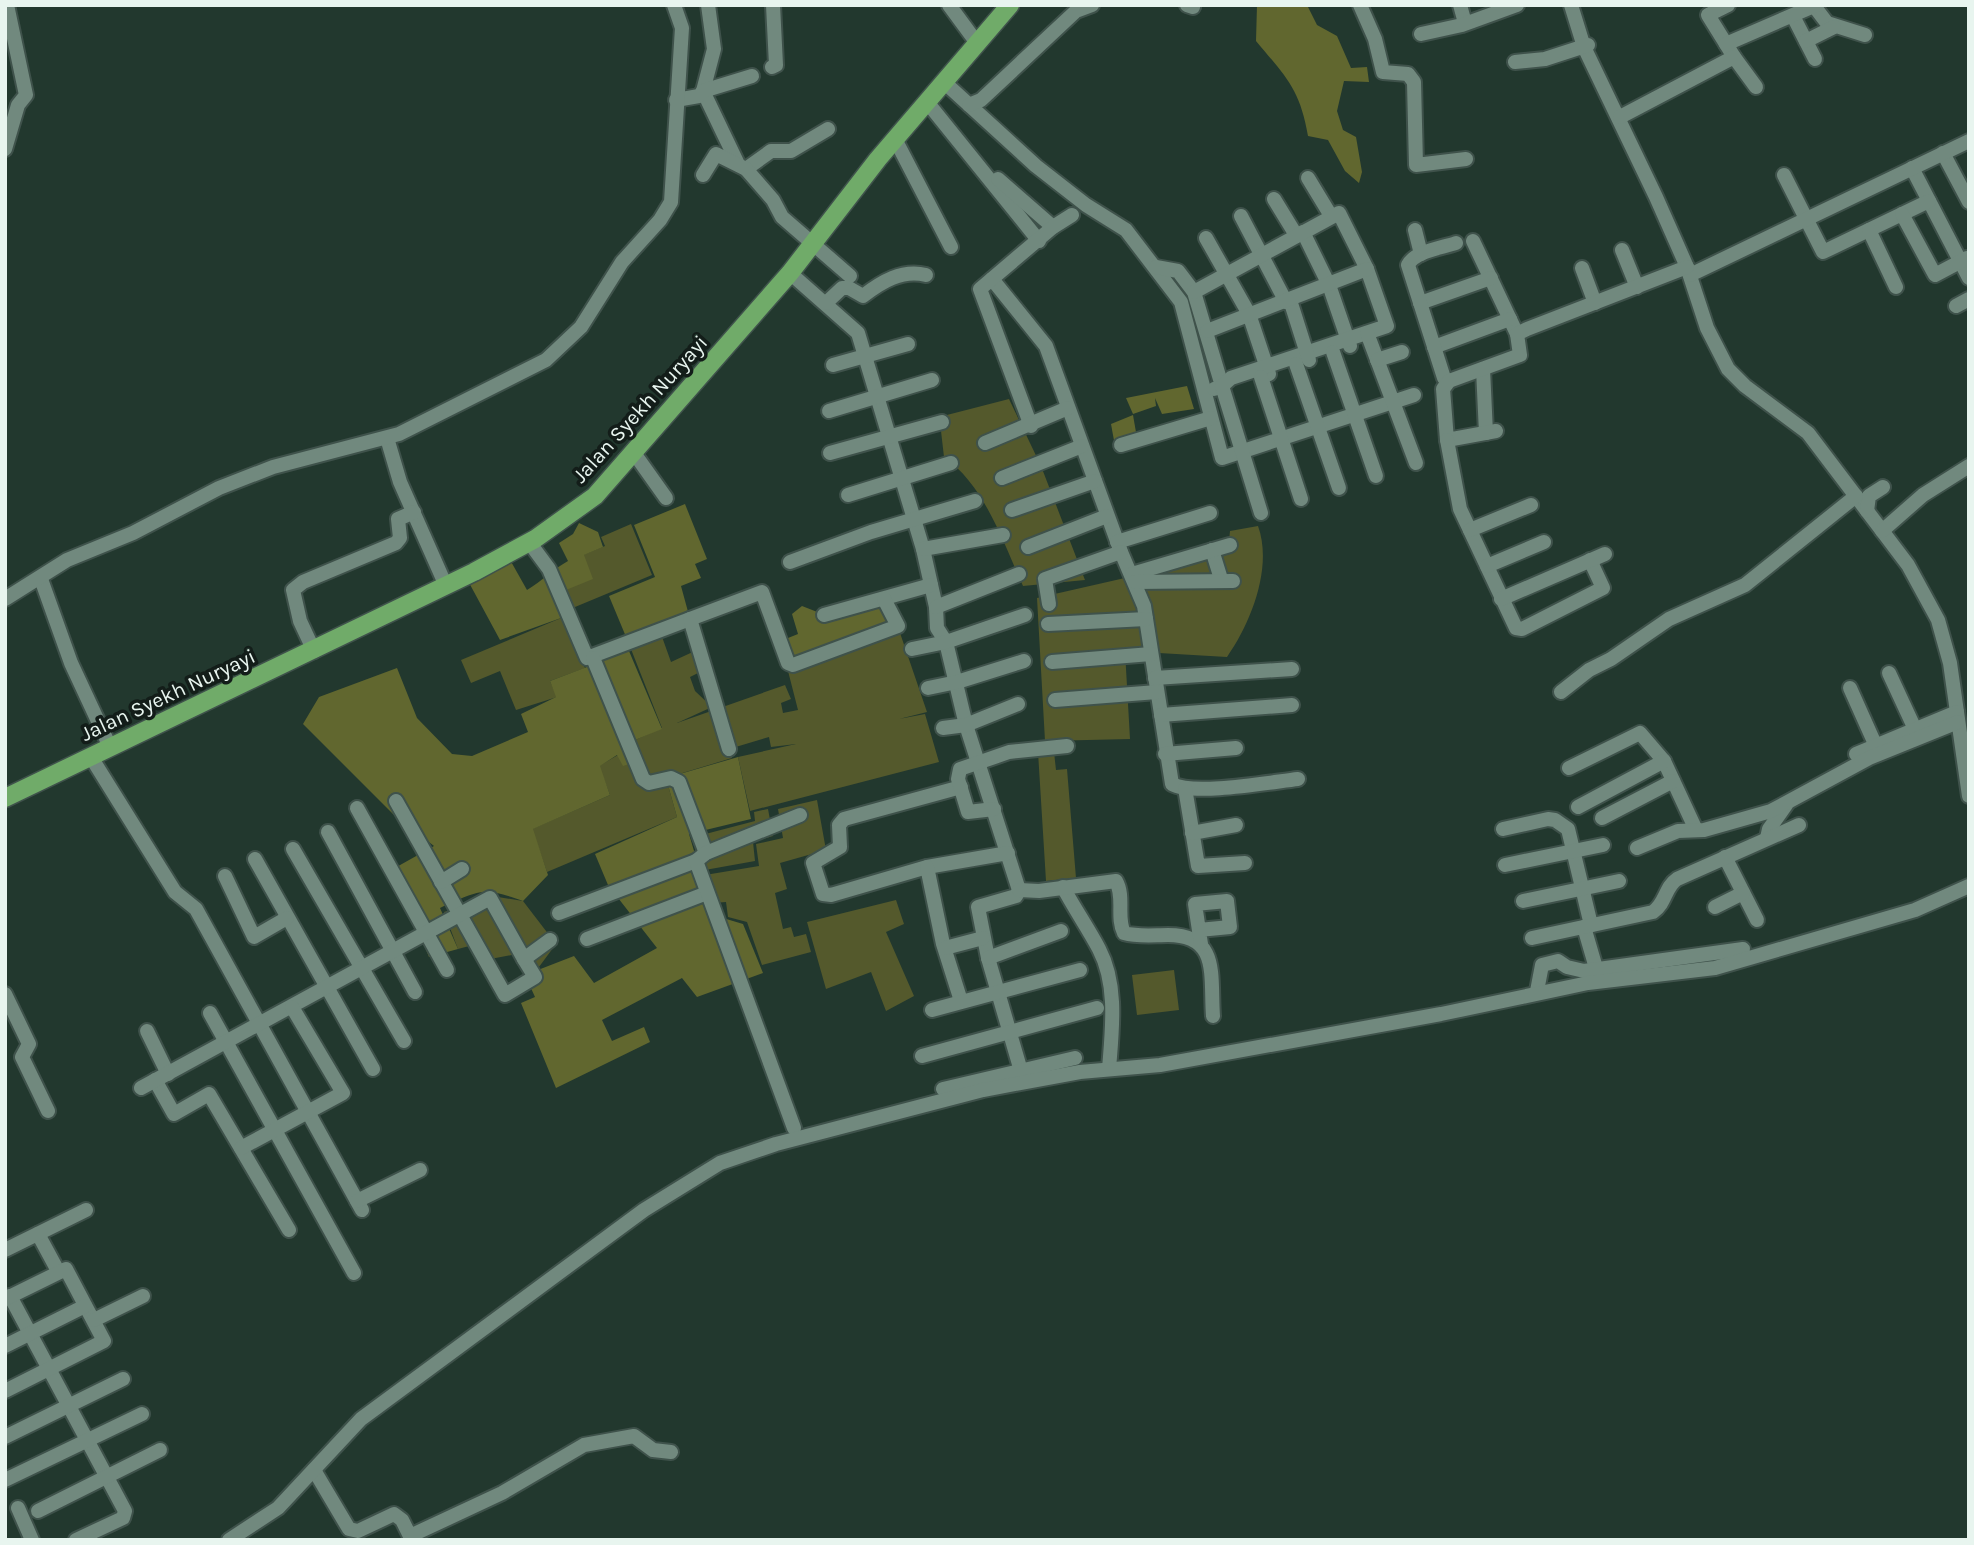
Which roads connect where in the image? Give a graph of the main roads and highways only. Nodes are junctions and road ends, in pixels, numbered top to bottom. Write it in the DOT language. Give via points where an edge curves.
graph roads {
  1 [pos="1010,5"];
  2 [pos="5,798"];
  1 -- 2 [label="main road, Jalan Syekh Nuryayi" via="895,139 790,273 596,496 528,542 446,586"];
}
